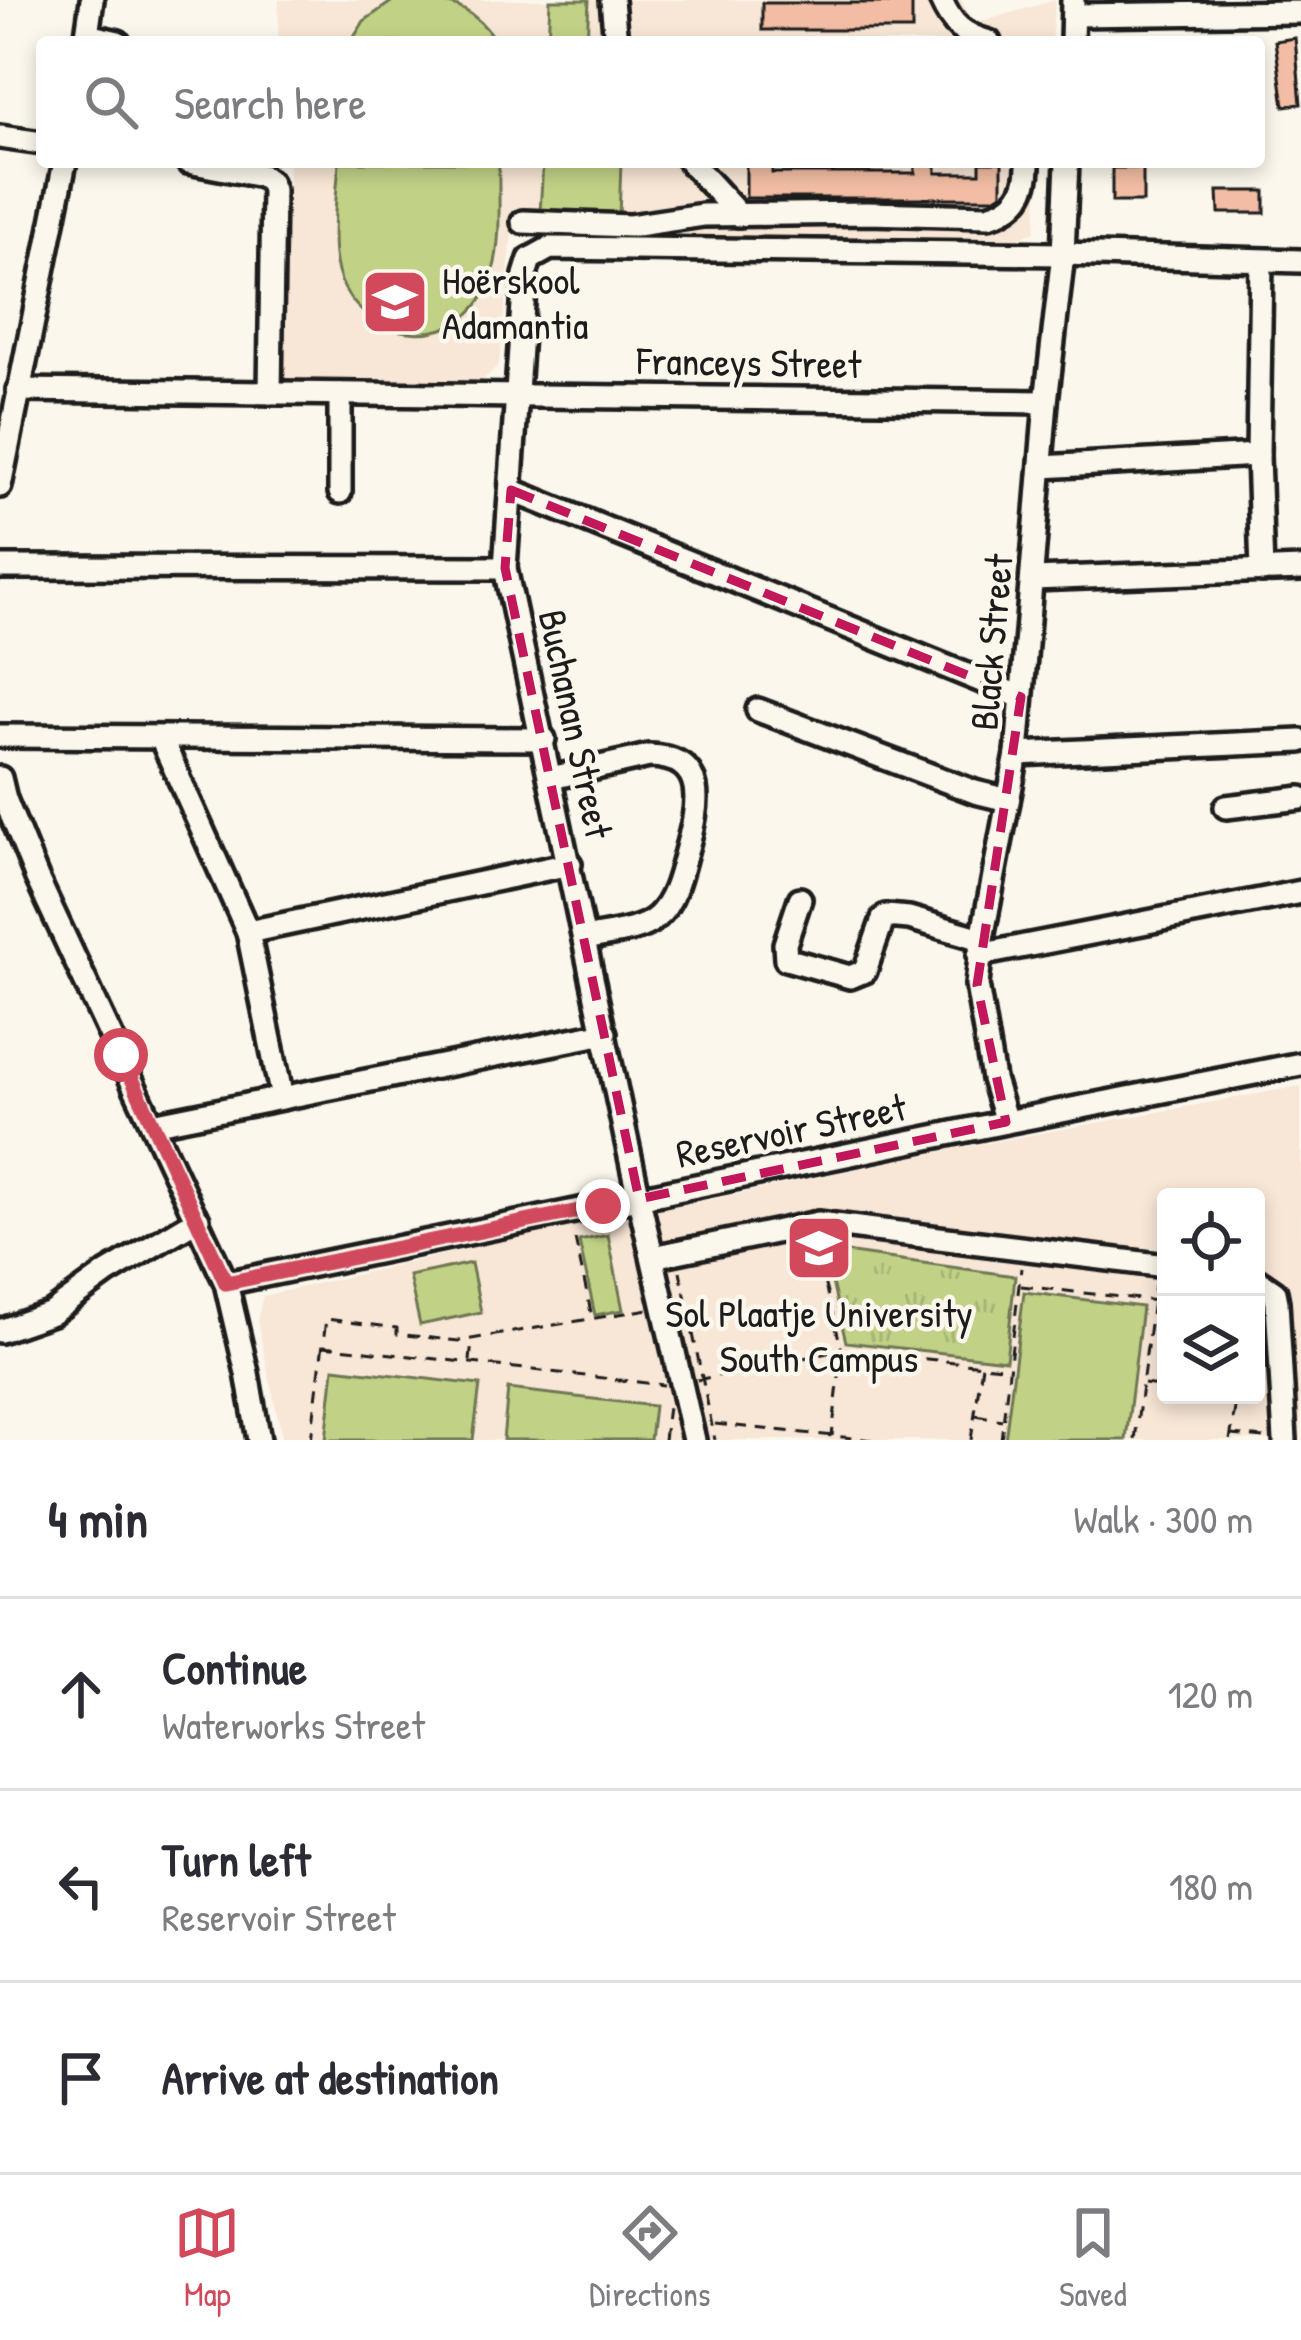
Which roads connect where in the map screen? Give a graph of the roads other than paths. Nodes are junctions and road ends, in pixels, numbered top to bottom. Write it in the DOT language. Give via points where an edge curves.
graph roads {
  1 [pos="92,0"];
  2 [pos="612,0"];
  3 [pos="941,0"];
  4 [pos="1073,8"];
  5 [pos="1301,12"];
  6 [pos="86,36"];
  7 [pos="615,36"];
  8 [pos="972,36"];
  9 [pos="0,137"];
  10 [pos="36,142"];
  11 [pos="64,168"];
  12 [pos="220,168"];
  13 [pos="696,168"];
  14 [pos="1027,168"];
  15 [pos="1067,168"];
  16 [pos="739,215"];
  17 [pos="523,221"];
  18 [pos="1063,254"];
  19 [pos="1261,260"];
  20 [pos="1301,261"];
  21 [pos="19,390"];
  22 [pos="270,394"];
  23 [pos="340,394"];
  24 [pos="518,394"];
  25 [pos="1046,402"];
  26 [pos="1258,455"];
  27 [pos="1042,467"];
  28 [pos="0,486"];
  29 [pos="512,490"];
  30 [pos="340,492"];
  31 [pos="0,567"];
  32 [pos="505,568"];
  33 [pos="1301,569"];
  34 [pos="1262,571"];
  35 [pos="1033,579"];
  36 [pos="1021,697"];
  37 [pos="758,710"];
  38 [pos="0,736"];
  39 [pos="161,738"];
  40 [pos="544,740"];
  41 [pos="1301,741"];
  42 [pos="1017,754"];
  43 [pos="0,778"];
  44 [pos="551,778"];
  45 [pos="1301,798"];
  46 [pos="1008,800"];
  47 [pos="1226,807"];
  48 [pos="570,864"];
  49 [pos="1301,892"];
  50 [pos="800,898"];
  51 [pos="248,932"];
  52 [pos="585,939"];
  53 [pos="980,947"];
  54 [pos="605,1033"];
  55 [pos="1301,1064"];
  56 [pos="282,1098"];
  57 [pos="1006,1122"];
  58 [pos="152,1124"];
  59 [pos="639,1199"];
  60 [pos="198,1219"];
  61 [pos="653,1257"];
  62 [pos="1157,1266"];
  63 [pos="226,1283"];
  64 [pos="1265,1285"];
  65 [pos="0,1331"];
  66 [pos="259,1440"];
  67 [pos="694,1440"];
  68 [pos="1285,1440"];
  1 -- 6 [label="street"];
  2 -- 7 [label="street"];
  3 -- 8 [label="street" via="955,27"];
  4 -- 5 [label="street"];
  9 -- 10 [label="street"];
  11 -- 21 [label="street"];
  12 -- 22 [label="street" via="262,176 273,190"];
  13 -- 16 [label="street"];
  14 -- 16 [label="street" via="1018,200 988,216"];
  15 -- 18 [label="street, Black Street"];
  16 -- 17 [label="street" via="630,226"];
  18 -- 19 [label="street"];
  18 -- 24 [label="street, Buchanan Street" via="550,248 530,259 526,275"];
  18 -- 25 [label="street, Black Street"];
  19 -- 20 [label="street"];
  19 -- 26 [label="street"];
  21 -- 22 [label="street, Franceys Street"];
  21 -- 28 [label="street"];
  22 -- 23 [label="street, Franceys Street"];
  23 -- 24 [label="street, Franceys Street"];
  23 -- 30 [label="street"];
  24 -- 25 [label="street, Franceys Street"];
  24 -- 29 [label="street, Buchanan Street"];
  25 -- 27 [label="street, Black Street"];
  26 -- 27 [label="street"];
  26 -- 34 [label="street"];
  27 -- 35 [label="street, Black Street"];
  29 -- 32 [label="street, Buchanan Street"];
  29 -- 36 [label="street"];
  31 -- 32 [label="street"];
  32 -- 40 [label="street, Buchanan Street"];
  33 -- 34 [label="street"];
  34 -- 35 [label="street"];
  35 -- 36 [label="street, Black Street"];
  36 -- 42 [label="street, Black Street"];
  37 -- 46 [label="street"];
  38 -- 39 [label="street"];
  39 -- 40 [label="street"];
  39 -- 51 [label="street"];
  40 -- 44 [label="street, Buchanan Street"];
  41 -- 42 [label="street"];
  42 -- 46 [label="street, Black Street"];
  43 -- 58 [label="street" via="37,878"];
  44 -- 48 [label="street, Buchanan Street"];
  44 -- 52 [label="street" via="662,757 683,765 698,798 681,872 660,915"];
  45 -- 47 [label="street"];
  46 -- 53 [label="street, Black Street"];
  48 -- 51 [label="street"];
  48 -- 52 [label="street, Buchanan Street"];
  49 -- 53 [label="street"];
  50 -- 53 [label="street" via="786,959 850,976 865,971 886,916"];
  51 -- 56 [label="street"];
  52 -- 54 [label="street, Buchanan Street"];
  53 -- 57 [label="street, Black Street" via="979,1004"];
  54 -- 56 [label="street"];
  54 -- 59 [label="street, Buchanan Street"];
  55 -- 57 [label="street, Reservoir Street"];
  56 -- 58 [label="street"];
  57 -- 59 [label="street, Reservoir Street"];
  58 -- 60 [label="street"];
  59 -- 61 [label="street, Buchanan Street"];
  59 -- 63 [label="street, Reservoir Street"];
  60 -- 63 [label="street"];
  60 -- 65 [label="street" via="52,1312"];
  61 -- 62 [label="street" via="818,1223"];
  61 -- 67 [label="street, Buchanan Street"];
  63 -- 66 [label="street"];
  64 -- 68 [label="street" via="1275,1292"];
}
